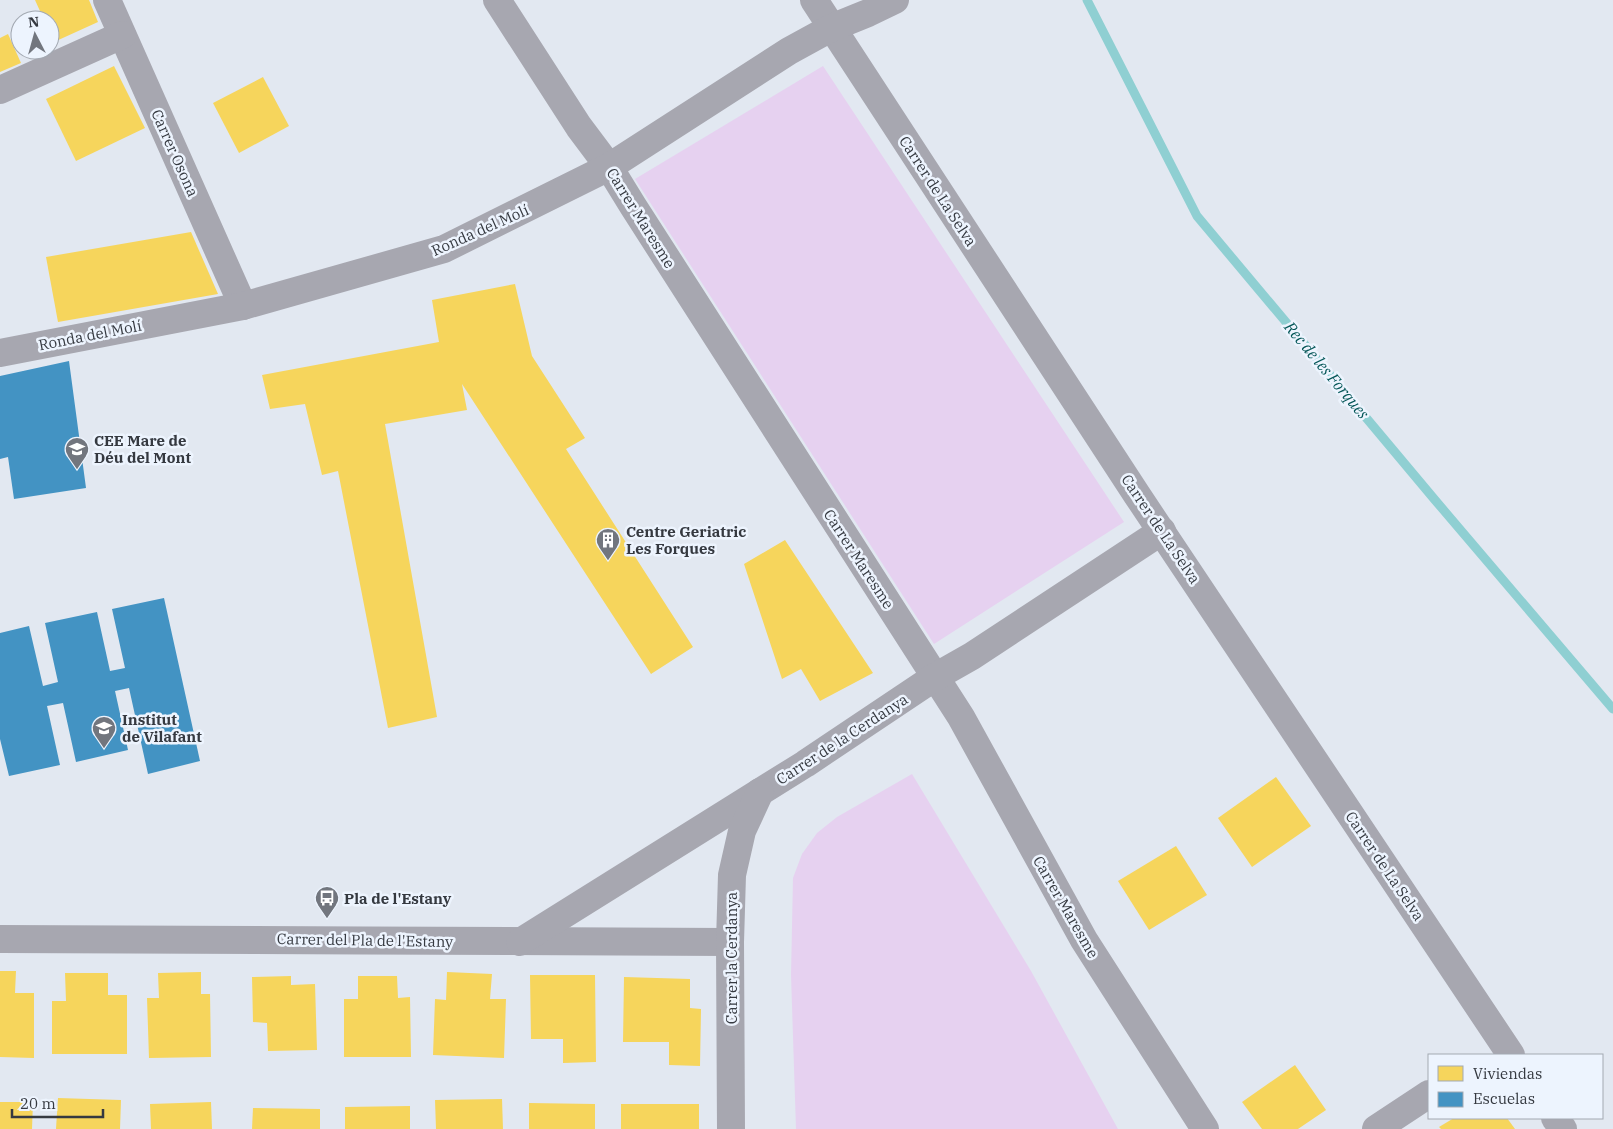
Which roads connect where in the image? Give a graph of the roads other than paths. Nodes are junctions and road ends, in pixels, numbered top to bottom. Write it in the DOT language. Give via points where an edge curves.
graph roads {
  1 [pos="107,0"];
  2 [pos="497,0"];
  3 [pos="814,0"];
  4 [pos="895,0"];
  5 [pos="831,28"];
  6 [pos="122,35"];
  7 [pos="0,90"];
  8 [pos="609,167"];
  9 [pos="242,306"];
  10 [pos="0,353"];
  11 [pos="1162,531"];
  12 [pos="935,678"];
  13 [pos="760,792"];
  14 [pos="0,939"];
  15 [pos="520,942"];
  16 [pos="730,942"];
  17 [pos="1502,1052"];
  18 [pos="1428,1095"];
  19 [pos="731,1129"];
  20 [pos="1205,1129"];
  21 [pos="1376,1129"];
  1 -- 6 [label="street, Carrer Osona"];
  2 -- 8 [label="street, Carrer Maresme" via="579,127"];
  3 -- 5 [label="street, Carrer de La Selva"];
  4 -- 5 [label="street, Ronda del Molí"];
  5 -- 8 [label="street, Ronda del Molí" via="781,56"];
  5 -- 11 [label="street, Carrer de La Selva"];
  6 -- 7 [label="street"];
  6 -- 9 [label="street, Carrer Osona"];
  8 -- 9 [label="street, Ronda del Molí" via="444,249"];
  8 -- 12 [label="street, Carrer Maresme"];
  9 -- 10 [label="street, Ronda del Molí"];
  11 -- 12 [label="street, Carrer de la Cerdanya"];
  11 -- 17 [label="street, Carrer de La Selva"];
  12 -- 13 [label="street, Carrer de la Cerdanya"];
  12 -- 20 [label="street, Carrer Maresme" via="1084,940"];
  13 -- 15 [label="street, Carrer de la Cerdanya"];
  13 -- 16 [label="street, Carrer la Cerdanya" via="742,831 732,875"];
  14 -- 15 [label="street, Carrer del Pla de l'Estany"];
  15 -- 16 [label="street, Carrer del Pla de l'Estany"];
  16 -- 19 [label="street, Carrer la Cerdanya"];
  18 -- 21 [label="street"];
}
